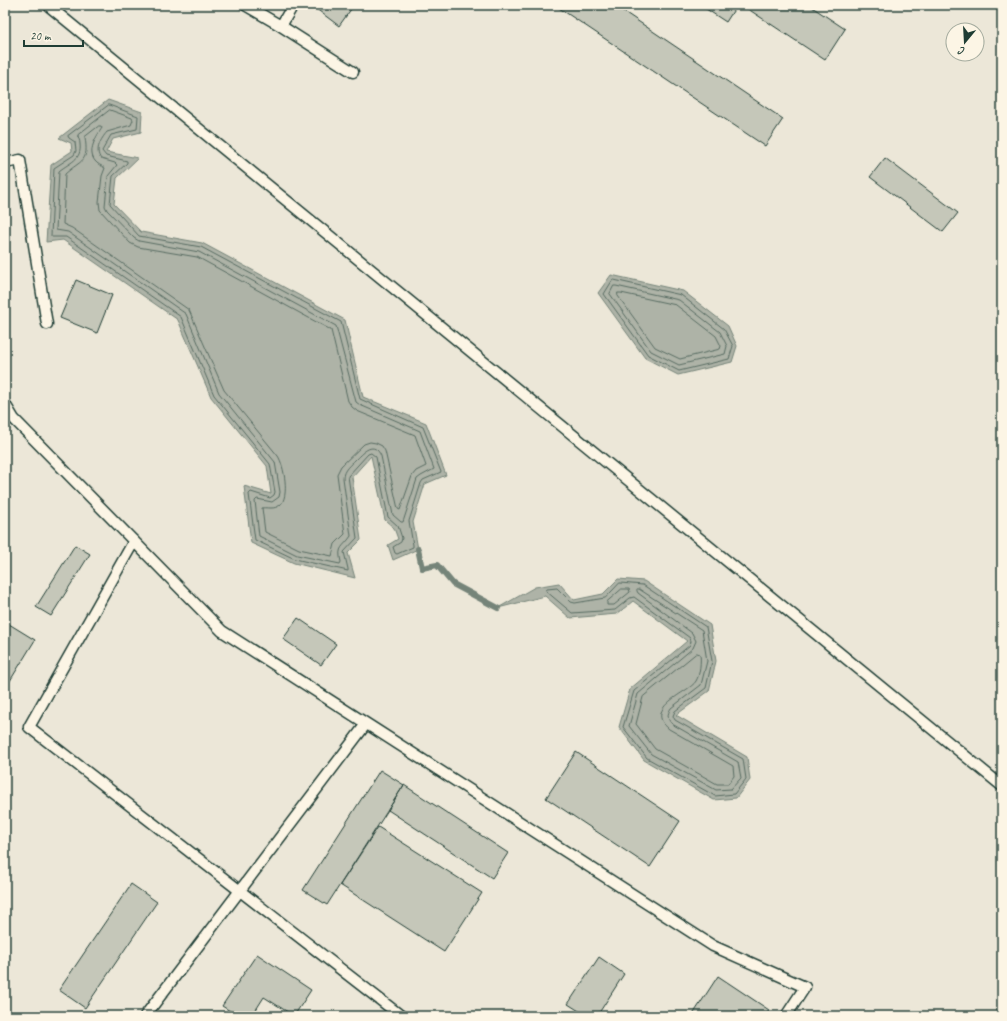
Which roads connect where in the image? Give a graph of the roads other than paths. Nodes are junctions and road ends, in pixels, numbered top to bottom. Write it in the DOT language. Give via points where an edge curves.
graph roads {
  1 [pos="50,5"];
  2 [pos="245,5"];
  3 [pos="293,5"];
  4 [pos="281,26"];
  5 [pos="353,72"];
  6 [pos="5,163"];
  7 [pos="47,324"];
  8 [pos="5,404"];
  9 [pos="134,541"];
  10 [pos="366,724"];
  11 [pos="1002,786"];
  12 [pos="240,890"];
  13 [pos="145,1016"];
  14 [pos="401,1016"];
  15 [pos="786,1016"];
  1 -- 11 [label="lane"];
  2 -- 4 [label="lane"];
  3 -- 4 [label="lane"];
  4 -- 5 [label="lane"];
  6 -- 7 [label="lane" via="20,160"];
  8 -- 9 [label="lane" via="14,420"];
  9 -- 10 [label="lane" via="222,631"];
  9 -- 12 [label="lane" via="29,727"];
  10 -- 12 [label="lane"];
  10 -- 15 [label="lane" via="713,946 805,987"];
  12 -- 13 [label="lane"];
  12 -- 14 [label="lane"];
}
